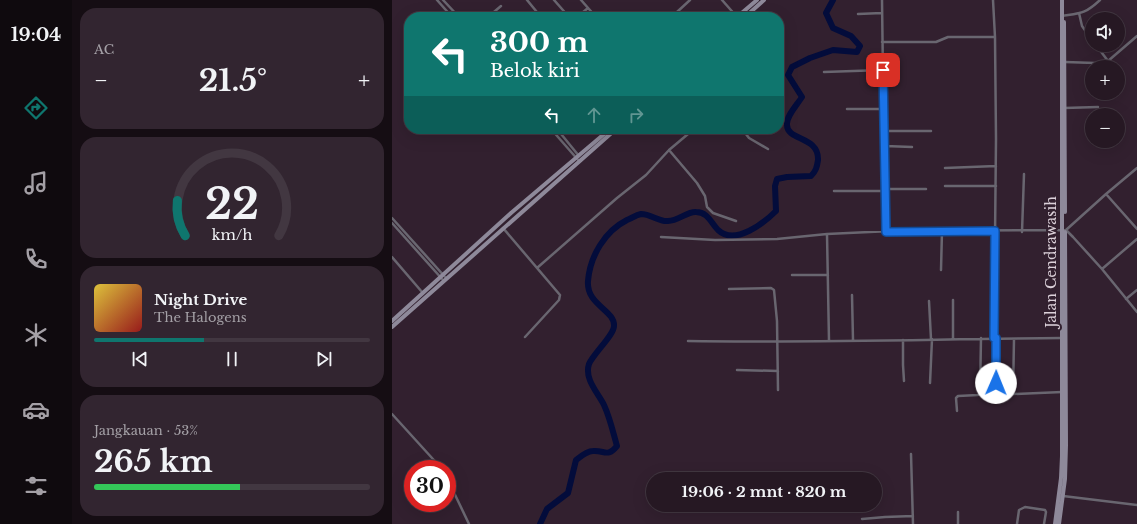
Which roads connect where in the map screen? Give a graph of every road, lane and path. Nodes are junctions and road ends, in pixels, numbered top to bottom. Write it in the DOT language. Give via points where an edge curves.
graph roads {
  1 [pos="437,0"];
  2 [pos="443,0"];
  3 [pos="527,0"];
  4 [pos="554,0"];
  5 [pos="581,0"];
  6 [pos="690,0"];
  7 [pos="722,0"];
  8 [pos="756,0"];
  9 [pos="764,0"];
  10 [pos="882,0"];
  11 [pos="993,0"];
  12 [pos="1063,0"];
  13 [pos="1100,0"];
  14 [pos="501,6"];
  15 [pos="588,8"];
  16 [pos="448,12"];
  17 [pos="454,12"];
  18 [pos="494,12"];
  19 [pos="537,12"];
  20 [pos="565,12"];
  21 [pos="584,12"];
  22 [pos="592,12"];
  23 [pos="677,12"];
  24 [pos="733,12"];
  25 [pos="743,12"];
  26 [pos="750,12"];
  27 [pos="882,13"];
  28 [pos="1079,13"];
  29 [pos="858,14"];
  30 [pos="1063,16"];
  31 [pos="1085,30"];
  32 [pos="1137,36"];
  33 [pos="995,37"];
  34 [pos="882,42"];
  35 [pos="1063,51"];
  36 [pos="1109,60"];
  37 [pos="1065,62"];
  38 [pos="1085,63"];
  39 [pos="883,70"];
  40 [pos="824,72"];
  41 [pos="1098,107"];
  42 [pos="1064,108"];
  43 [pos="847,109"];
  44 [pos="884,109"];
  45 [pos="885,131"];
  46 [pos="931,131"];
  47 [pos="556,134"];
  48 [pos="561,134"];
  49 [pos="604,134"];
  50 [pos="610,134"];
  51 [pos="688,134"];
  52 [pos="747,134"];
  53 [pos="885,146"];
  54 [pos="912,147"];
  55 [pos="768,149"];
  56 [pos="669,150"];
  57 [pos="579,158"];
  58 [pos="996,166"];
  59 [pos="945,168"];
  60 [pos="1137,168"];
  61 [pos="1024,174"];
  62 [pos="945,186"];
  63 [pos="996,186"];
  64 [pos="926,188"];
  65 [pos="885,190"];
  66 [pos="834,191"];
  67 [pos="1106,194"];
  68 [pos="392,218"];
  69 [pos="736,221"];
  70 [pos="392,223"];
  71 [pos="503,228"];
  72 [pos="1137,229"];
  73 [pos="1064,230"];
  74 [pos="942,231"];
  75 [pos="995,231"];
  76 [pos="886,232"];
  77 [pos="1022,232"];
  78 [pos="827,234"];
  79 [pos="661,237"];
  80 [pos="1137,239"];
  81 [pos="392,257"];
  82 [pos="537,268"];
  83 [pos="1102,269"];
  84 [pos="941,270"];
  85 [pos="792,275"];
  86 [pos="828,275"];
  87 [pos="441,276"];
  88 [pos="444,279"];
  89 [pos="729,289"];
  90 [pos="1137,290"];
  91 [pos="422,292"];
  92 [pos="852,295"];
  93 [pos="1126,299"];
  94 [pos="952,300"];
  95 [pos="929,301"];
  96 [pos="1137,312"];
  97 [pos="393,323"];
  98 [pos="525,337"];
  99 [pos="981,338"];
  100 [pos="995,338"];
  101 [pos="1064,338"];
  102 [pos="931,339"];
  103 [pos="953,339"];
  104 [pos="1014,339"];
  105 [pos="853,340"];
  106 [pos="903,340"];
  107 [pos="688,341"];
  108 [pos="829,341"];
  109 [pos="778,342"];
  110 [pos="737,370"];
  111 [pos="778,371"];
  112 [pos="904,381"];
  113 [pos="930,383"];
  114 [pos="996,383"];
  115 [pos="778,390"];
  116 [pos="1062,392"];
  117 [pos="957,411"];
  118 [pos="392,414"];
  119 [pos="911,454"];
  120 [pos="434,460"];
  121 [pos="1063,496"];
  122 [pos="456,497"];
  123 [pos="1137,505"];
  124 [pos="958,512"];
  125 [pos="913,516"];
  126 [pos="862,519"];
  127 [pos="469,524"];
  128 [pos="913,524"];
  129 [pos="958,524"];
  130 [pos="1017,524"];
  131 [pos="1044,524"];
  132 [pos="1055,524"];
  133 [pos="1059,524"];
  1 -- 16 [label="street"];
  2 -- 17 [label="street"];
  3 -- 19 [label="street"];
  4 -- 20 [label="street"];
  5 -- 15 [label="street"];
  6 -- 23 [label="street"];
  7 -- 24 [label="street"];
  8 -- 25 [label="main road"];
  9 -- 26 [label="main road"];
  10 -- 27 [label="street"];
  11 -- 33 [label="street"];
  12 -- 30 [label="main road, Jalan Cendrawasih"];
  13 -- 28 [label="street" via="1088,10"];
  14 -- 18 [label="street"];
  15 -- 21 [label="street"];
  15 -- 22 [label="street"];
  27 -- 29 [label="street"];
  27 -- 34 [label="street"];
  28 -- 30 [label="street"];
  28 -- 31 [label="street"];
  30 -- 35 [label="main road, Jalan Cendrawasih"];
  32 -- 36 [label="street"];
  33 -- 34 [label="street" via="948,37 936,42"];
  33 -- 58 [label="street"];
  34 -- 39 [label="street"];
  35 -- 37 [label="main road, Jalan Cendrawasih"];
  35 -- 42 [label="main road, Jalan Cendrawasih"];
  37 -- 38 [label="street"];
  37 -- 42 [label="main road, Jalan Cendrawasih"];
  39 -- 40 [label="street"];
  39 -- 44 [label="street"];
  41 -- 42 [label="street"];
  42 -- 73 [label="main road, Jalan Cendrawasih"];
  43 -- 44 [label="street"];
  44 -- 45 [label="street"];
  45 -- 46 [label="street"];
  45 -- 53 [label="street"];
  47 -- 57 [label="street"];
  48 -- 57 [label="street"];
  49 -- 57 [label="main road"];
  50 -- 57 [label="main road"];
  51 -- 56 [label="street"];
  52 -- 55 [label="street"];
  53 -- 54 [label="street"];
  53 -- 65 [label="street"];
  56 -- 69 [label="street" via="697,184 710,210"];
  56 -- 82 [label="street" via="646,175"];
  57 -- 71 [label="main road"];
  57 -- 87 [label="main road" via="511,213"];
  58 -- 59 [label="street"];
  58 -- 63 [label="street"];
  60 -- 67 [label="street"];
  61 -- 77 [label="street"];
  62 -- 63 [label="street"];
  63 -- 75 [label="street"];
  64 -- 65 [label="street"];
  65 -- 66 [label="street"];
  65 -- 76 [label="street"];
  67 -- 72 [label="street"];
  67 -- 73 [label="street"];
  68 -- 87 [label="street"];
  70 -- 87 [label="street"];
  71 -- 82 [label="street"];
  71 -- 88 [label="main road"];
  73 -- 77 [label="street"];
  73 -- 83 [label="street" via="1073,236"];
  73 -- 101 [label="main road, Jalan Cendrawasih"];
  74 -- 75 [label="street"];
  74 -- 76 [label="street"];
  74 -- 84 [label="street"];
  75 -- 77 [label="street"];
  75 -- 100 [label="street"];
  76 -- 78 [label="street"];
  78 -- 79 [label="street" via="777,239 715,240"];
  78 -- 86 [label="street"];
  80 -- 83 [label="street"];
  81 -- 91 [label="street"];
  82 -- 98 [label="street" via="560,298"];
  83 -- 93 [label="street"];
  85 -- 86 [label="street"];
  86 -- 108 [label="street"];
  87 -- 88 [label="street"];
  87 -- 91 [label="main road"];
  88 -- 97 [label="main road"];
  89 -- 109 [label="street" via="774,289"];
  90 -- 93 [label="street"];
  91 -- 97 [label="main road"];
  92 -- 105 [label="street"];
  93 -- 96 [label="street"];
  94 -- 103 [label="street"];
  95 -- 102 [label="street"];
  99 -- 100 [label="street"];
  99 -- 103 [label="street"];
  99 -- 117 [label="street" via="980,394 957,397"];
  100 -- 104 [label="street"];
  100 -- 114 [label="street"];
  101 -- 104 [label="street"];
  101 -- 116 [label="main road, Jalan Cendrawasih"];
  101 -- 121 [label="main road, Jalan Cendrawasih" via="1066,445"];
  102 -- 103 [label="street"];
  102 -- 106 [label="street"];
  102 -- 113 [label="street"];
  104 -- 116 [label="street" via="1013,394"];
  105 -- 106 [label="street"];
  105 -- 108 [label="street"];
  106 -- 112 [label="street"];
  107 -- 109 [label="street"];
  108 -- 109 [label="street"];
  109 -- 111 [label="street"];
  110 -- 111 [label="street"];
  111 -- 115 [label="street"];
  116 -- 132 [label="main road, Jalan Cendrawasih" via="1061,478"];
  118 -- 120 [label="street"];
  119 -- 125 [label="street"];
  121 -- 123 [label="street"];
  121 -- 133 [label="main road, Jalan Cendrawasih"];
  122 -- 127 [label="street"];
  124 -- 129 [label="street"];
  125 -- 126 [label="street"];
  125 -- 128 [label="street"];
  130 -- 131 [label="street" via="1019,510 1025,507 1045,510"];
}
